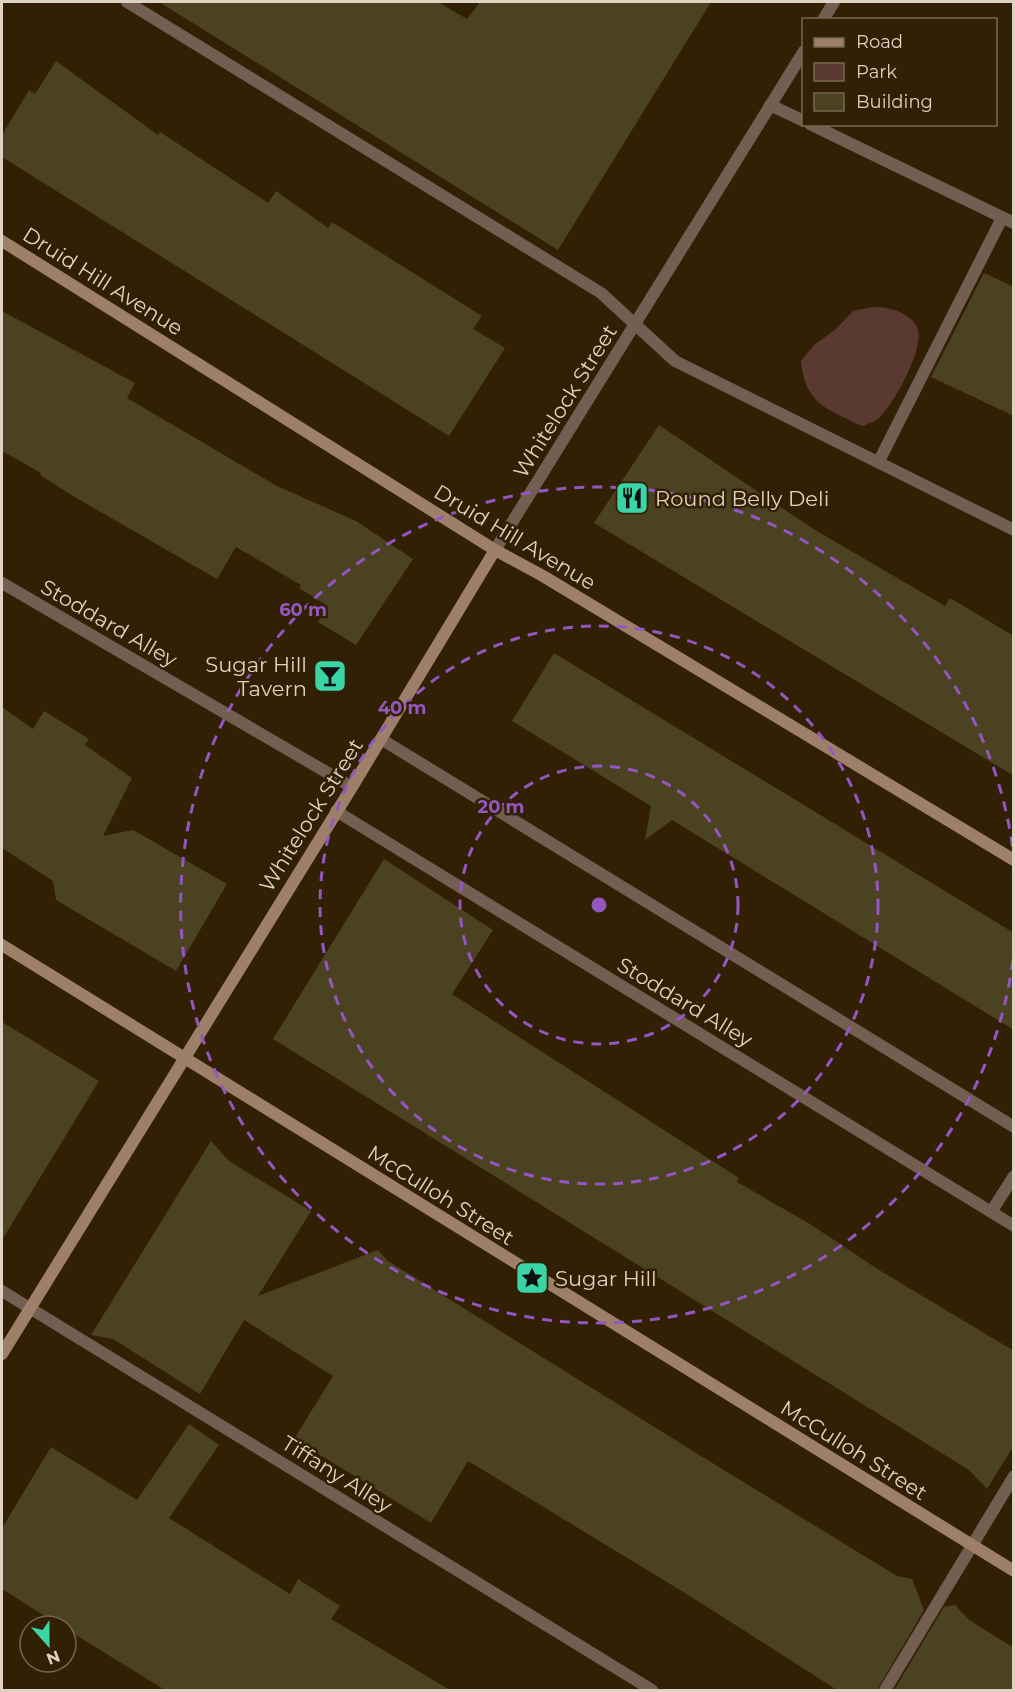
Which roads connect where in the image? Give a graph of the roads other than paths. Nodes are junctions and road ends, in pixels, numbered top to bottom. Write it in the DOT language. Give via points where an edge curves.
graph roads {
  1 [pos="127,2"];
  2 [pos="834,2"];
  3 [pos="824,18"];
  4 [pos="802,54"];
  5 [pos="771,105"];
  6 [pos="802,120"];
  7 [pos="814,126"];
  8 [pos="1008,221"];
  9 [pos="2,241"];
  10 [pos="636,322"];
  11 [pos="879,461"];
  12 [pos="1014,530"];
  13 [pos="495,550"];
  14 [pos="2,583"];
  15 [pos="381,739"];
  16 [pos="352,787"];
  17 [pos="336,811"];
  18 [pos="1014,860"];
  19 [pos="2,945"];
  20 [pos="183,1059"];
  21 [pos="1014,1126"];
  22 [pos="1014,1176"];
  23 [pos="991,1212"];
  24 [pos="1014,1226"];
  25 [pos="2,1291"];
  26 [pos="30,1308"];
  27 [pos="2,1354"];
  28 [pos="1014,1476"];
  29 [pos="971,1545"];
  30 [pos="1014,1571"];
  31 [pos="652,1690"];
  32 [pos="885,1690"];
  1 -- 10 [label="street" via="601,293"];
  2 -- 3 [label="street"];
  4 -- 5 [label="street, Whitelock Street"];
  5 -- 6 [label="street"];
  5 -- 10 [label="street, Whitelock Street"];
  7 -- 8 [label="street"];
  8 -- 11 [label="street"];
  9 -- 13 [label="main road, Druid Hill Avenue"];
  10 -- 11 [label="street" via="675,361"];
  10 -- 13 [label="street, Whitelock Street"];
  11 -- 12 [label="street"];
  13 -- 15 [label="main road, Whitelock Street"];
  13 -- 18 [label="main road, Druid Hill Avenue"];
  14 -- 16 [label="street, Stoddard Alley"];
  15 -- 16 [label="main road, Whitelock Street"];
  15 -- 21 [label="street"];
  16 -- 17 [label="main road, Whitelock Street"];
  17 -- 20 [label="main road, Whitelock Street"];
  17 -- 23 [label="street, Stoddard Alley"];
  19 -- 20 [label="main road, McCulloh Street"];
  20 -- 26 [label="main road, Whitelock Street"];
  20 -- 29 [label="main road, McCulloh Street"];
  22 -- 23 [label="street"];
  23 -- 24 [label="street, Stoddard Alley"];
  25 -- 26 [label="street, Tiffany Alley"];
  26 -- 27 [label="main road, Whitelock Street"];
  26 -- 31 [label="street, Tiffany Alley"];
  28 -- 29 [label="street"];
  29 -- 30 [label="main road, McCulloh Street"];
  29 -- 32 [label="street"];
}
